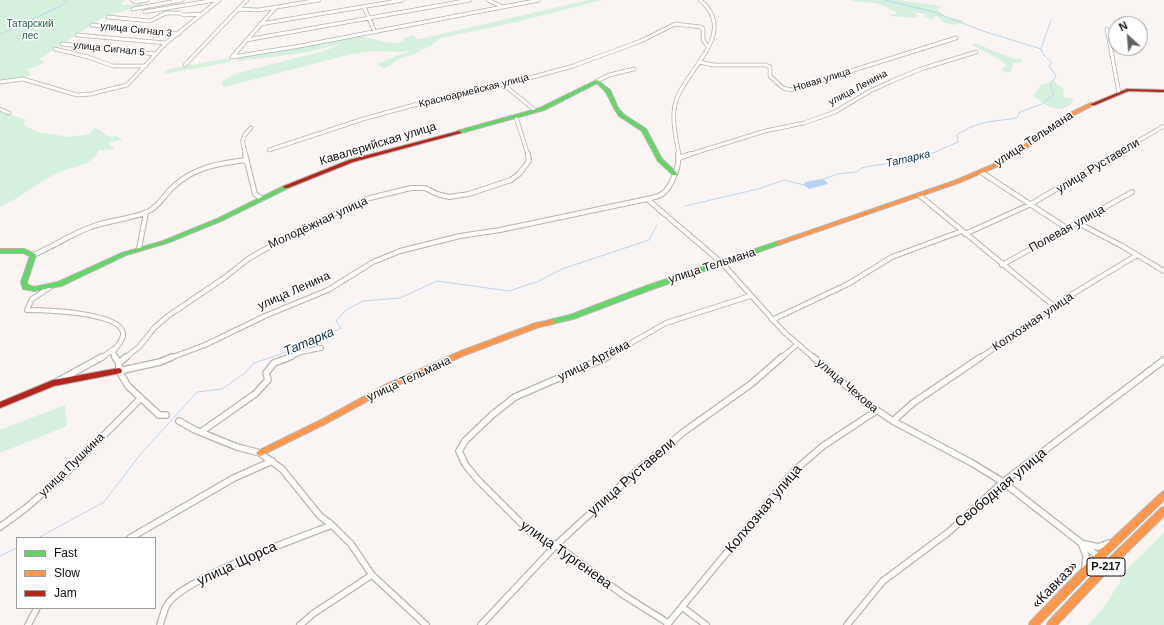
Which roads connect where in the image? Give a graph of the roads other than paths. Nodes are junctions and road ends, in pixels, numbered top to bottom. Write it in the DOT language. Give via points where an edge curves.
graph roads {
  1 [pos="132,0"];
  2 [pos="147,0"];
  3 [pos="182,0"];
  4 [pos="215,0"];
  5 [pos="218,0"];
  6 [pos="247,0"];
  7 [pos="319,0"];
  8 [pos="403,0"];
  9 [pos="470,0"];
  10 [pos="488,0"];
  11 [pos="539,0"];
  12 [pos="700,0"];
  13 [pos="276,7"];
  14 [pos="364,7"];
  15 [pos="504,7"];
  16 [pos="133,9"];
  17 [pos="240,9"];
  18 [pos="144,12"];
  19 [pos="202,14"];
  20 [pos="108,16"];
  21 [pos="370,19"];
  22 [pos="260,24"];
  23 [pos="92,25"];
  24 [pos="1107,29"];
  25 [pos="376,32"];
  26 [pos="179,34"];
  27 [pos="76,35"];
  28 [pos="956,38"];
  29 [pos="246,40"];
  30 [pos="166,43"];
  31 [pos="62,44"];
  32 [pos="708,47"];
  33 [pos="55,49"];
  34 [pos="976,52"];
  35 [pos="156,54"];
  36 [pos="699,62"];
  37 [pos="185,64"];
  38 [pos="146,66"];
  39 [pos="634,69"];
  40 [pos="596,81"];
  41 [pos="0,82"];
  42 [pos="504,85"];
  43 [pos="1164,91"];
  44 [pos="1119,93"];
  45 [pos="0,109"];
  46 [pos="536,111"];
  47 [pos="9,113"];
  48 [pos="516,117"];
  49 [pos="1164,126"];
  50 [pos="251,128"];
  51 [pos="269,150"];
  52 [pos="679,158"];
  53 [pos="247,160"];
  54 [pos="981,172"];
  55 [pos="675,174"];
  56 [pos="1132,192"];
  57 [pos="918,196"];
  58 [pos="262,199"];
  59 [pos="647,199"];
  60 [pos="1031,204"];
  61 [pos="146,213"];
  62 [pos="1078,223"];
  63 [pos="1068,229"];
  64 [pos="964,233"];
  65 [pos="140,249"];
  66 [pos="0,251"];
  67 [pos="33,255"];
  68 [pos="1137,255"];
  69 [pos="722,263"];
  70 [pos="1002,265"];
  71 [pos="1164,271"];
  72 [pos="60,283"];
  73 [pos="750,296"];
  74 [pos="1055,307"];
  75 [pos="772,320"];
  76 [pos="798,344"];
  77 [pos="321,348"];
  78 [pos="114,349"];
  79 [pos="1164,360"];
  80 [pos="119,364"];
  81 [pos="119,371"];
  82 [pos="53,383"];
  83 [pos="141,398"];
  84 [pos="0,406"];
  85 [pos="876,411"];
  86 [pos="166,416"];
  87 [pos="179,421"];
  88 [pos="893,421"];
  89 [pos="201,432"];
  90 [pos="260,453"];
  91 [pos="460,455"];
  92 [pos="272,461"];
  93 [pos="1003,482"];
  94 [pos="1164,495"];
  95 [pos="1164,511"];
  96 [pos="332,525"];
  97 [pos="0,527"];
  98 [pos="132,537"];
  99 [pos="1116,540"];
  100 [pos="556,545"];
  101 [pos="1099,557"];
  102 [pos="1082,574"];
  103 [pos="372,575"];
  104 [pos="682,607"];
  105 [pos="36,609"];
  106 [pos="668,624"];
  107 [pos="28,625"];
  108 [pos="160,625"];
  109 [pos="300,625"];
  110 [pos="426,625"];
  111 [pos="481,625"];
  112 [pos="706,625"];
  113 [pos="847,625"];
  114 [pos="1033,625"];
  115 [pos="1051,625"];
  1 -- 2 [label="street"];
  3 -- 16 [label="street"];
  4 -- 18 [label="street"];
  5 -- 19 [label="street"];
  6 -- 17 [label="street"];
  7 -- 13 [label="street"];
  8 -- 14 [label="street"];
  9 -- 21 [label="street"];
  10 -- 15 [label="street"];
  11 -- 15 [label="street"];
  12 -- 32 [label="street" via="715,17 716,30"];
  13 -- 17 [label="street"];
  13 -- 22 [label="street"];
  14 -- 21 [label="street"];
  14 -- 22 [label="street"];
  15 -- 25 [label="street"];
  17 -- 37 [label="street"];
  19 -- 20 [label="street" via="166,13 150,21"];
  19 -- 26 [label="street"];
  21 -- 25 [label="street"];
  21 -- 29 [label="street"];
  22 -- 29 [label="street"];
  23 -- 26 [label="street, улица Сигнал 3"];
  24 -- 44 [label="street"];
  25 -- 29 [label="street" via="232,57"];
  26 -- 30 [label="street"];
  27 -- 30 [label="street"];
  28 -- 36 [label="street, Новая улица" via="790,90 783,88 770,76 770,67 766,65 714,65"];
  30 -- 35 [label="street"];
  31 -- 35 [label="street, улица Сигнал 5"];
  32 -- 36 [label="street"];
  32 -- 42 [label="street, Красноармейская улица" via="703,40 701,27 675,24 641,41 589,60"];
  33 -- 38 [label="street" via="113,66"];
  34 -- 52 [label="street, улица Ленина" via="892,81 826,116 765,131"];
  35 -- 38 [label="street"];
  36 -- 52 [label="street" via="677,98 674,128"];
  38 -- 41 [label="street" via="127,85 91,94 76,95 23,79"];
  39 -- 40 [label="street"];
  40 -- 46 [label="main road, Кавалерийская улица"];
  40 -- 55 [label="main road" via="610,92 620,114 642,127 661,162"];
  42 -- 46 [label="street"];
  42 -- 51 [label="street, Красноармейская улица" via="458,93 363,119"];
  43 -- 44 [label="main road, улица Тельмана" via="1127,90"];
  44 -- 54 [label="main road, улица Тельмана" via="1072,114 1016,153"];
  45 -- 47 [label="street"];
  46 -- 48 [label="main road, Кавалерийская улица"];
  48 -- 58 [label="main road, Кавалерийская улица" via="351,161"];
  48 -- 80 [label="street, Молодёжная улица" via="529,161 511,180 457,197 443,196 422,187 366,199 297,231 248,259 168,316"];
  49 -- 60 [label="street, улица Руставели"];
  50 -- 53 [label="street" via="242,140"];
  52 -- 55 [label="street, улица Ленина"];
  53 -- 58 [label="street" via="255,194"];
  53 -- 61 [label="street" via="199,169 173,187 160,205"];
  54 -- 57 [label="main road, улица Тельмана"];
  54 -- 60 [label="street"];
  55 -- 59 [label="street, улица Ленина" via="662,194"];
  56 -- 62 [label="street, Полевая улица"];
  57 -- 64 [label="street"];
  57 -- 69 [label="main road, улица Тельмана"];
  58 -- 65 [label="main road, Кавалерийская улица" via="228,217"];
  59 -- 69 [label="street, улица Чехова"];
  59 -- 81 [label="street, улица Ленина" via="460,236 400,251 373,262 328,290 205,345 160,362"];
  60 -- 63 [label="street"];
  60 -- 64 [label="street, улица Руставели"];
  61 -- 65 [label="street"];
  61 -- 67 [label="street" via="82,230"];
  62 -- 63 [label="street, Полевая улица"];
  62 -- 68 [label="street"];
  63 -- 70 [label="street, Полевая улица"];
  64 -- 70 [label="street"];
  64 -- 75 [label="street" via="892,257 848,284"];
  65 -- 72 [label="main road, Кавалерийская улица" via="118,256 74,279"];
  66 -- 67 [label="main road" via="24,251"];
  67 -- 72 [label="main road, Кавалерийская улица" via="24,282 26,287 37,288"];
  68 -- 71 [label="street"];
  68 -- 74 [label="street, Колхозная улица"];
  69 -- 73 [label="street, улица Чехова"];
  69 -- 90 [label="main road, улица Тельмана" via="463,353 389,386"];
  70 -- 74 [label="street"];
  72 -- 78 [label="street" via="35,294 27,310 74,313 113,322 123,333 122,341"];
  73 -- 75 [label="street, улица Чехова"];
  73 -- 91 [label="street, улица Артёма" via="666,323 610,356 515,397 500,407 465,440 459,451"];
  74 -- 88 [label="street, Колхозная улица" via="903,410"];
  75 -- 76 [label="street, улица Чехова"];
  76 -- 85 [label="street, улица Чехова"];
  76 -- 100 [label="street, улица Руставели" via="751,384 641,467"];
  77 -- 89 [label="street" via="301,352 274,363 266,373 268,380 256,394"];
  78 -- 80 [label="street" via="114,356"];
  78 -- 82 [label="street" via="97,361"];
  79 -- 93 [label="street, Свободная улица"];
  80 -- 81 [label="street"];
  81 -- 82 [label="main road, улица Ленина"];
  81 -- 83 [label="street" via="128,386"];
  82 -- 84 [label="main road, улица Ленина"];
  83 -- 86 [label="street" via="159,415"];
  83 -- 97 [label="street, улица Пушкина" via="45,493"];
  85 -- 88 [label="street, улица Чехова"];
  85 -- 104 [label="street, Колхозная улица" via="815,452 794,471"];
  87 -- 89 [label="street"];
  88 -- 93 [label="street, улица Чехова"];
  89 -- 90 [label="street" via="237,447"];
  90 -- 92 [label="street"];
  91 -- 100 [label="street, улица Тургенева" via="476,479 522,525"];
  92 -- 96 [label="street" via="282,469 320,516"];
  92 -- 98 [label="street" via="234,478"];
  93 -- 101 [label="street, улица Чехова"];
  93 -- 113 [label="street, Свободная улица" via="950,531 883,581"];
  94 -- 99 [label="main road, «Кавказ» / Р-217"];
  95 -- 115 [label="main road, «Кавказ» / Р-217"];
  96 -- 103 [label="street" via="351,544"];
  96 -- 108 [label="street, улица Щорса" via="270,548 190,585 167,604"];
  99 -- 101 [label="main road, «Кавказ» / Р-217"];
  99 -- 102 [label="street" via="1098,547 1080,542 1087,562"];
  100 -- 106 [label="street, улица Тургенева"];
  100 -- 111 [label="street, улица Руставели"];
  101 -- 102 [label="main road, «Кавказ» / Р-217"];
  102 -- 114 [label="main road, «Кавказ» / Р-217"];
  103 -- 109 [label="street"];
  103 -- 110 [label="street"];
  104 -- 106 [label="street, Колхозная улица"];
  104 -- 112 [label="street"];
  105 -- 107 [label="street"];
}
